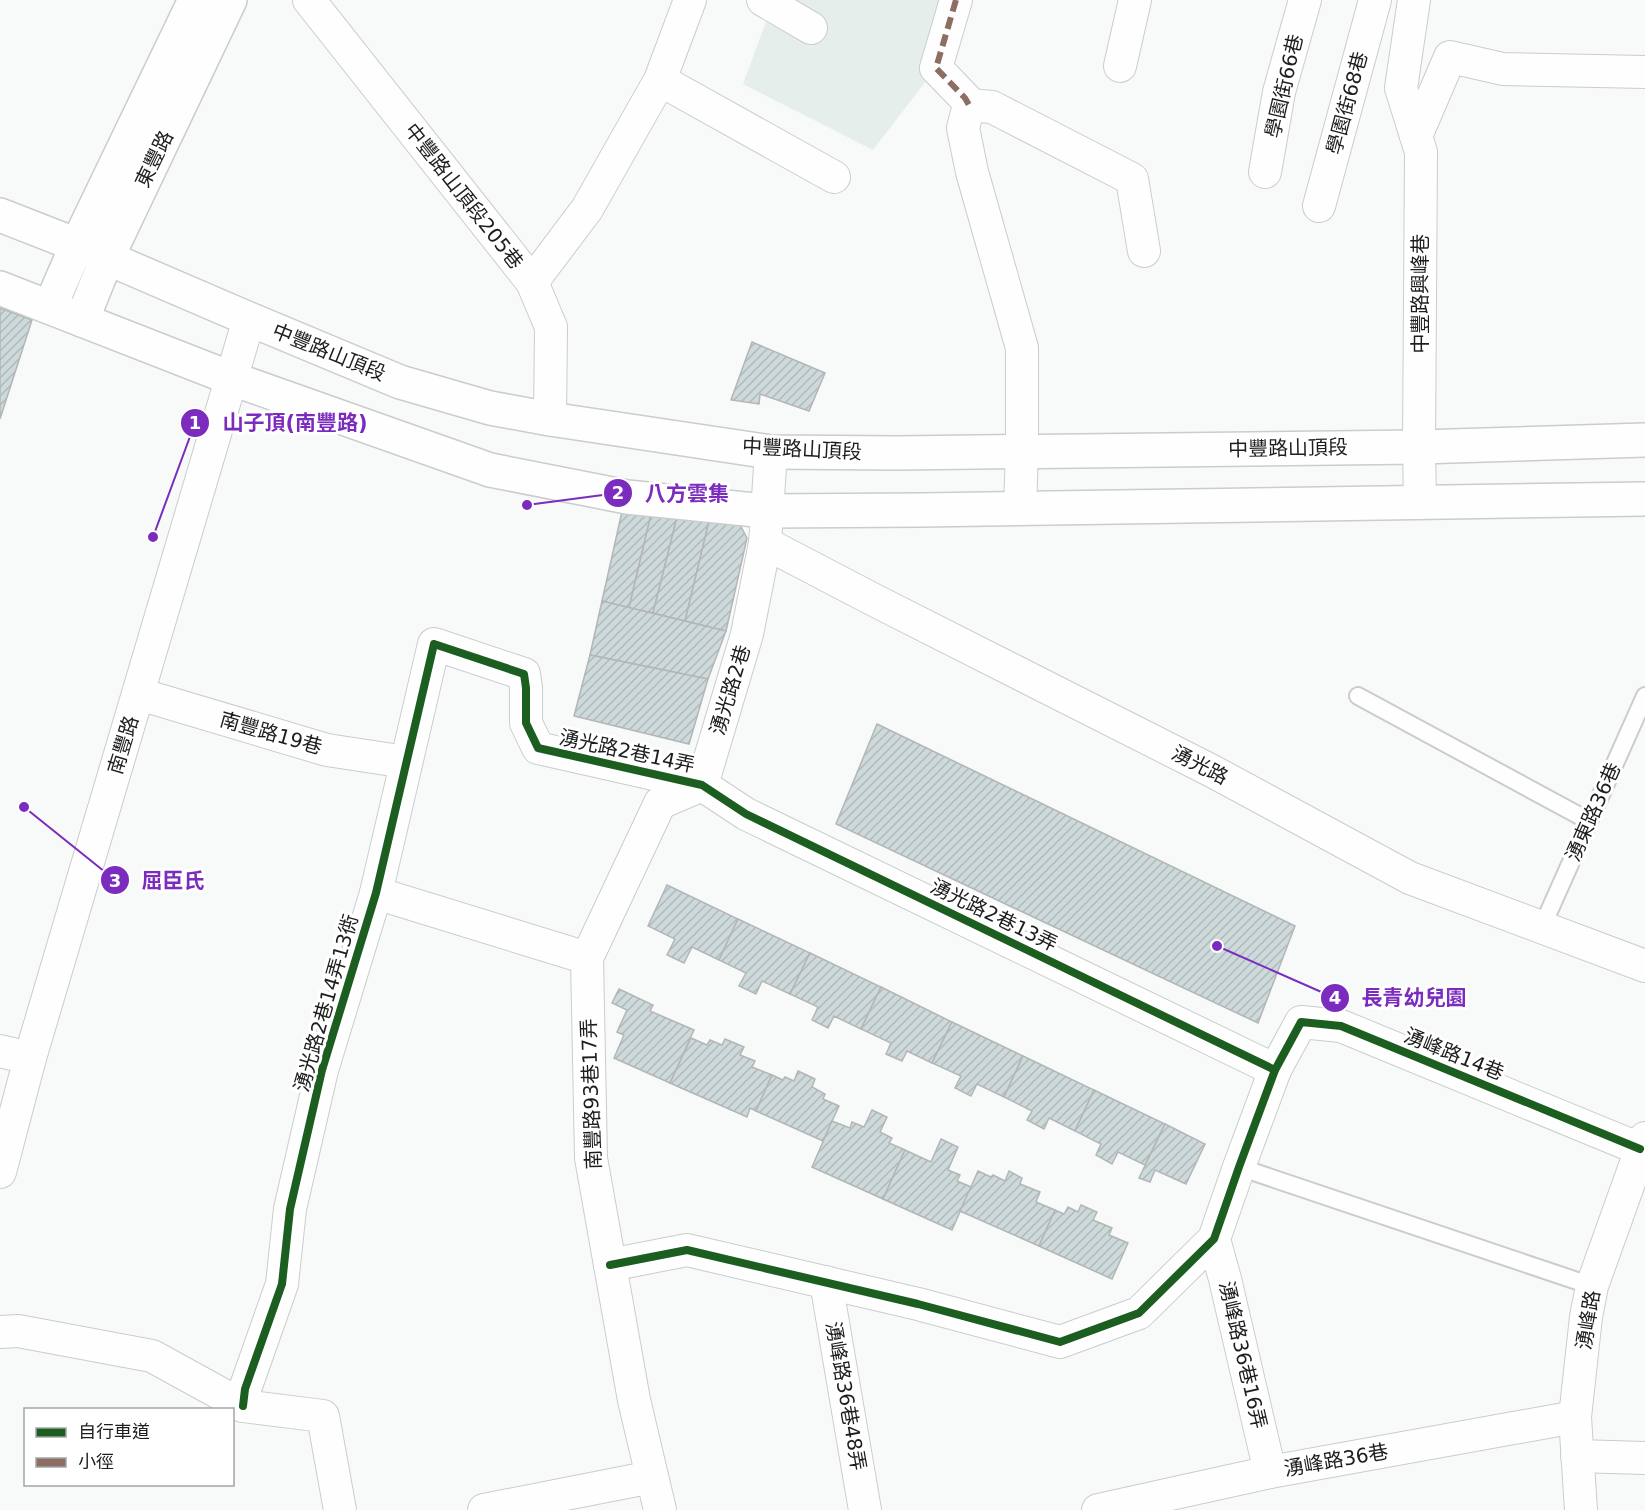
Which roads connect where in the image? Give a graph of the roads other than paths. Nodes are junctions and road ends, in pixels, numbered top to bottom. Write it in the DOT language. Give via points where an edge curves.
graph roads {
  1 [pos="195,0"];
  2 [pos="230,0"];
  3 [pos="309,0"];
  4 [pos="690,0"];
  5 [pos="763,0"];
  6 [pos="956,0"];
  7 [pos="1135,0"];
  8 [pos="1305,0"];
  9 [pos="1375,0"];
  10 [pos="1413,0"];
  11 [pos="811,28"];
  12 [pos="1120,66"];
  13 [pos="1645,72"];
  14 [pos="660,80"];
  15 [pos="969,105"];
  16 [pos="1416,136"];
  17 [pos="1265,172"];
  18 [pos="834,177"];
  19 [pos="1319,206"];
  20 [pos="0,215"];
  21 [pos="77,245"];
  22 [pos="1144,251"];
  23 [pos="107,258"];
  24 [pos="532,282"];
  25 [pos="0,288"];
  26 [pos="50,307"];
  27 [pos="82,320"];
  28 [pos="249,320"];
  29 [pos="233,379"];
  30 [pos="550,419"];
  31 [pos="1645,440"];
  32 [pos="1419,447"];
  33 [pos="1022,451"];
  34 [pos="771,452"];
  35 [pos="1645,499"];
  36 [pos="1420,502"];
  37 [pos="1020,509"];
  38 [pos="766,511"];
  39 [pos="765,543"];
  40 [pos="434,644"];
  41 [pos="139,694"];
  42 [pos="1358,696"];
  43 [pos="1645,696"];
  44 [pos="406,762"];
  45 [pos="702,784"];
  46 [pos="1589,821"];
  47 [pos="376,893"];
  48 [pos="1542,927"];
  49 [pos="587,958"];
  50 [pos="1645,966"];
  51 [pos="0,1051"];
  52 [pos="30,1058"];
  53 [pos="1275,1070"];
  54 [pos="1643,1144"];
  55 [pos="1239,1167"];
  56 [pos="0,1172"];
  57 [pos="1214,1239"];
  58 [pos="610,1265"];
  59 [pos="826,1282"];
  60 [pos="1592,1286"];
  61 [pos="0,1332"];
  62 [pos="243,1406"];
  63 [pos="1575,1417"];
  64 [pos="1577,1456"];
  65 [pos="1645,1458"];
  66 [pos="1270,1472"];
  67 [pos="652,1477"];
  68 [pos="340,1510"];
  69 [pos="484,1510"];
  70 [pos="660,1510"];
  71 [pos="865,1510"];
  72 [pos="1098,1510"];
  73 [pos="1581,1510"];
  1 -- 21 [label="main road, 東豐路"];
  2 -- 23 [label="main road, 東豐路"];
  3 -- 24 [label="street, 中豐路山頂段205巷"];
  4 -- 14 [label="street"];
  5 -- 11 [label="street"];
  6 -- 15 [label="street" via="936,68"];
  7 -- 12 [label="street"];
  8 -- 17 [label="street, 學園街66巷" via="1279,92"];
  9 -- 19 [label="street, 學園街68巷"];
  10 -- 16 [label="street, 中豐路興峰巷" via="1401,88"];
  13 -- 16 [label="street" via="1503,69 1450,57"];
  14 -- 18 [label="street"];
  14 -- 24 [label="street" via="587,208"];
  15 -- 22 [label="street" via="992,107 1132,179"];
  15 -- 33 [label="street" via="963,128 970,161 1022,348"];
  16 -- 32 [label="street, 中豐路興峰巷" via="1421,152"];
  20 -- 21 [label="main road, 中豐路山頂段"];
  21 -- 23 [label="main road, 中豐路山頂段"];
  21 -- 26 [label="main road, 東豐路"];
  23 -- 27 [label="main road, 東豐路"];
  23 -- 28 [label="main road, 中豐路山頂段"];
  24 -- 30 [label="street, 中豐路山頂段205巷" via="551,327"];
  25 -- 26 [label="main road"];
  26 -- 27 [label="main road"];
  27 -- 29 [label="main road"];
  28 -- 29 [label="street, 南豐路"];
  28 -- 30 [label="main road, 中豐路山頂段" via="400,382 490,408"];
  29 -- 38 [label="main road" via="490,470 627,497"];
  29 -- 41 [label="street, 南豐路"];
  30 -- 34 [label="main road, 中豐路山頂段"];
  31 -- 32 [label="main road, 中豐路山頂段"];
  32 -- 33 [label="main road, 中豐路山頂段"];
  32 -- 36 [label="street, 中豐路興峰巷"];
  33 -- 34 [label="main road, 中豐路山頂段"];
  33 -- 37 [label="street"];
  34 -- 38 [label="street, 湧光路2巷"];
  35 -- 36 [label="main road"];
  36 -- 37 [label="main road"];
  37 -- 38 [label="main road"];
  38 -- 39 [label="street, 湧光路2巷"];
  39 -- 45 [label="street, 湧光路2巷" via="747,634"];
  39 -- 48 [label="street, 湧光路" via="1212,771 1410,878"];
  40 -- 44 [label="street, 湧光路2巷14弄13衖"];
  40 -- 45 [label="street, 湧光路2巷14弄" via="524,674 526,723 538,748"];
  41 -- 44 [label="street, 南豐路19巷" via="327,750"];
  41 -- 52 [label="street, 南豐路"];
  42 -- 46 [label="lane"];
  43 -- 46 [label="lane, 湧東路36巷"];
  44 -- 47 [label="street, 湧光路2巷14弄13衖"];
  45 -- 49 [label="street" via="660,802"];
  45 -- 53 [label="street, 湧光路2巷13弄" via="746,814"];
  46 -- 48 [label="lane, 湧東路36巷"];
  47 -- 49 [label="street"];
  47 -- 62 [label="street, 湧光路2巷14弄13衖" via="322,1070 290,1209 282,1284 245,1389"];
  48 -- 50 [label="street, 湧光路"];
  49 -- 58 [label="street, 南豐路93巷17弄" via="591,1158"];
  51 -- 52 [label="street"];
  52 -- 56 [label="street, 南豐路"];
  53 -- 54 [label="street, 湧峰路14巷" via="1301,1022 1341,1026"];
  53 -- 55 [label="street, 湧峰路14巷"];
  54 -- 60 [label="street, 湧峰路"];
  55 -- 57 [label="street, 湧峰路14巷"];
  55 -- 60 [label="lane"];
  57 -- 59 [label="street" via="1139,1313 1060,1342"];
  57 -- 66 [label="street, 湧峰路36巷16弄"];
  58 -- 59 [label="street" via="687,1250"];
  58 -- 67 [label="street, 南豐路93巷17弄"];
  59 -- 71 [label="street, 湧峰路36巷48弄"];
  60 -- 63 [label="street, 湧峰路"];
  61 -- 62 [label="street" via="18,1330 152,1356"];
  62 -- 68 [label="street" via="323,1416"];
  63 -- 64 [label="street, 湧峰路"];
  63 -- 66 [label="street, 湧峰路36巷"];
  64 -- 65 [label="street"];
  64 -- 73 [label="street, 湧峰路"];
  66 -- 72 [label="street, 湧峰路36巷"];
  67 -- 69 [label="street"];
  67 -- 70 [label="street, 南豐路93巷17弄"];
}
